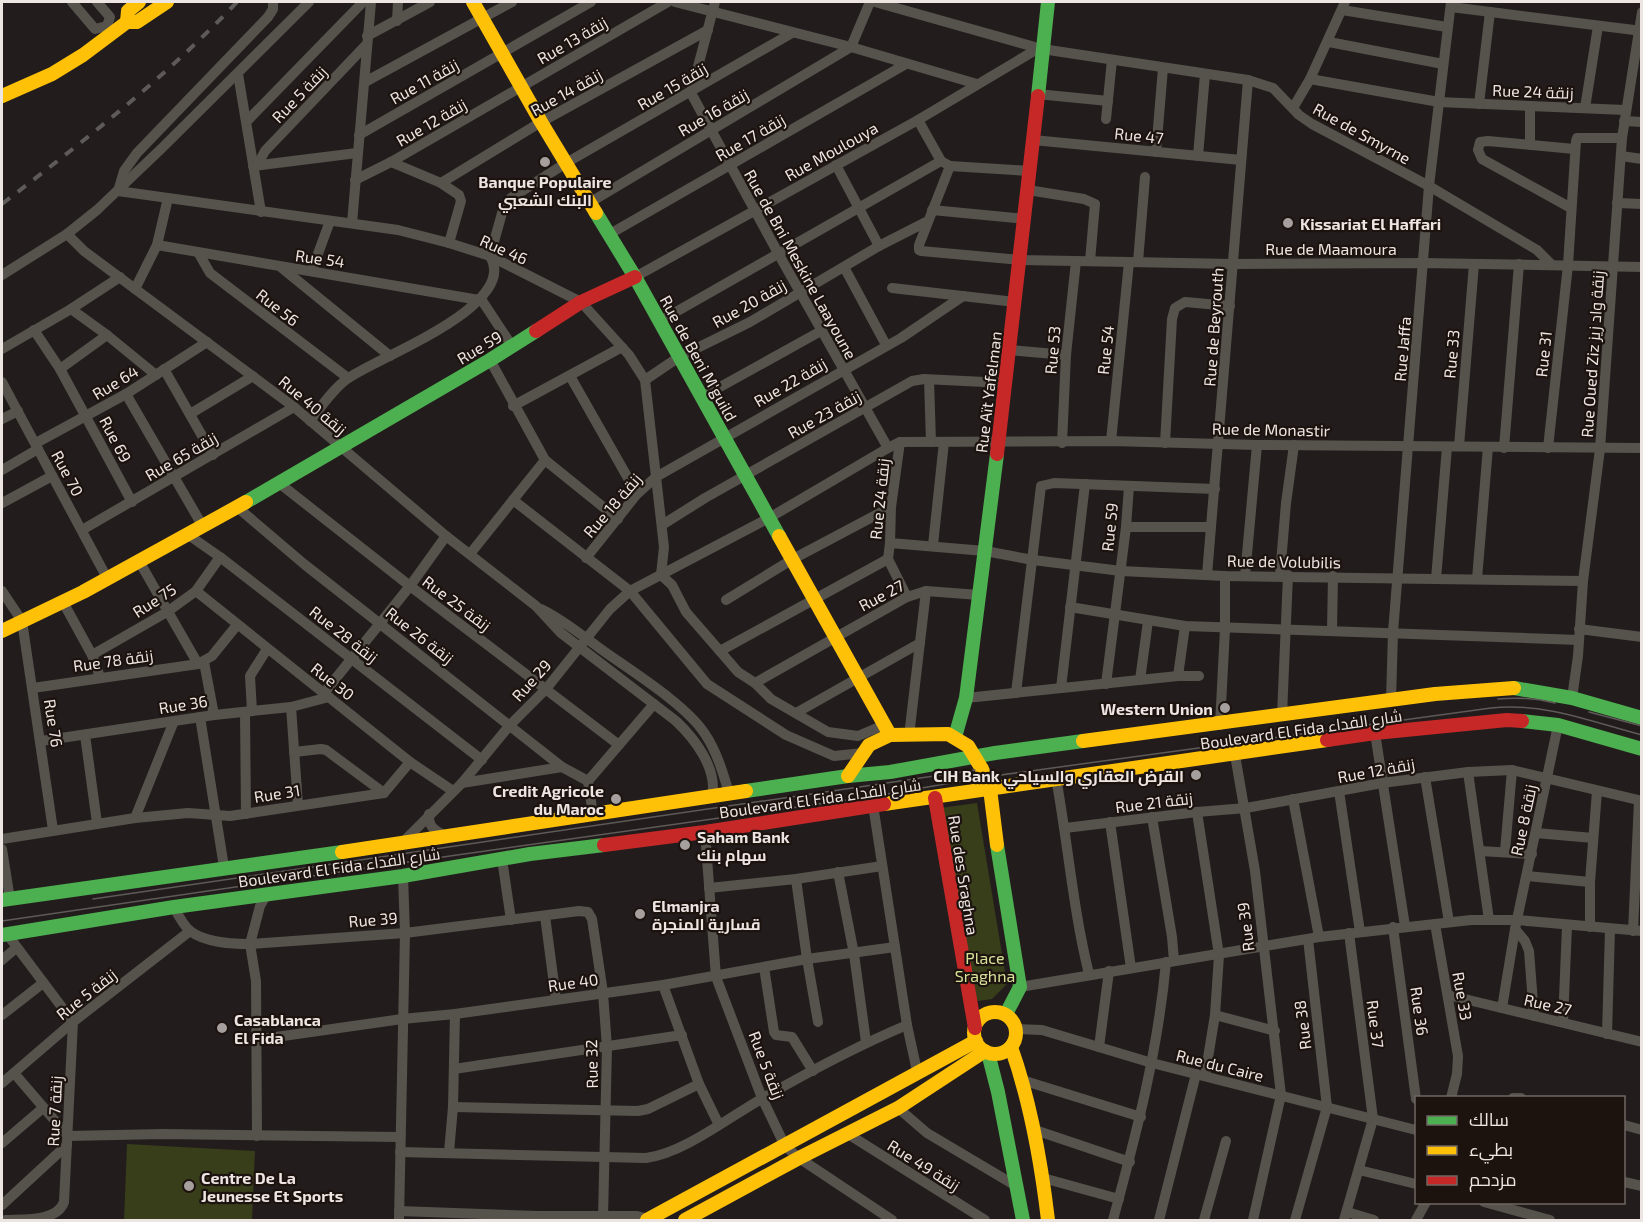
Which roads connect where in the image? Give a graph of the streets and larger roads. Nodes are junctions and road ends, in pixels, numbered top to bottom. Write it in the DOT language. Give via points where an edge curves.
graph roads {
  1 [pos="72,2"];
  2 [pos="97,2"];
  3 [pos="139,2"];
  4 [pos="167,2"];
  5 [pos="273,2"];
  6 [pos="309,2"];
  7 [pos="363,2"];
  8 [pos="371,2"];
  9 [pos="398,2"];
  10 [pos="430,2"];
  11 [pos="473,2"];
  12 [pos="512,2"];
  13 [pos="591,2"];
  14 [pos="668,2"];
  15 [pos="675,2"];
  16 [pos="870,2"];
  17 [pos="875,2"];
  18 [pos="1048,2"];
  19 [pos="1451,4"];
  20 [pos="714,6"];
  21 [pos="1344,6"];
  22 [pos="1490,12"];
  23 [pos="1641,12"];
  24 [pos="482,17"];
  25 [pos="397,21"];
  26 [pos="127,22"];
  27 [pos="1598,26"];
  28 [pos="1447,27"];
  29 [pos="109,30"];
  30 [pos="708,30"];
  31 [pos="1640,31"];
  32 [pos="792,33"];
  33 [pos="367,41"];
  34 [pos="1329,42"];
  35 [pos="851,47"];
  36 [pos="1040,48"];
  37 [pos="503,54"];
  38 [pos="1112,60"];
  39 [pos="906,64"];
  40 [pos="1443,64"];
  41 [pos="1163,68"];
  42 [pos="238,74"];
  43 [pos="1205,74"];
  44 [pos="1637,77"];
  45 [pos="1310,79"];
  46 [pos="1248,80"];
  47 [pos="365,82"];
  48 [pos="977,84"];
  49 [pos="522,87"];
  50 [pos="691,93"];
  51 [pos="1037,94"];
  52 [pos="2,96"];
  53 [pos="1108,101"];
  54 [pos="1439,102"];
  55 [pos="1479,104"];
  56 [pos="1530,106"];
  57 [pos="1293,108"];
  58 [pos="1585,108"];
  59 [pos="1625,115"];
  60 [pos="1106,119"];
  61 [pos="918,120"];
  62 [pos="247,121"];
  63 [pos="541,122"];
  64 [pos="1641,122"];
  65 [pos="711,130"];
  66 [pos="359,135"];
  67 [pos="1622,138"];
  68 [pos="1033,140"];
  69 [pos="1530,145"];
  70 [pos="1574,149"];
  71 [pos="1156,152"];
  72 [pos="357,153"];
  73 [pos="1198,156"];
  74 [pos="1620,156"];
  75 [pos="1641,159"];
  76 [pos="1241,160"];
  77 [pos="391,162"];
  78 [pos="945,163"];
  79 [pos="566,164"];
  80 [pos="836,165"];
  81 [pos="255,166"];
  82 [pos="729,166"];
  83 [pos="1030,171"];
  84 [pos="1145,177"];
  85 [pos="355,180"];
  86 [pos="441,183"];
  87 [pos="1429,186"];
  88 [pos="1028,190"];
  89 [pos="117,191"];
  90 [pos="168,198"];
  91 [pos="589,203"];
  92 [pos="1617,203"];
  93 [pos="1641,204"];
  94 [pos="860,208"];
  95 [pos="1571,208"];
  96 [pos="932,210"];
  97 [pos="756,211"];
  98 [pos="261,212"];
  99 [pos="1025,219"];
  100 [pos="330,221"];
  101 [pos="926,222"];
  102 [pos="352,223"];
  103 [pos="67,234"];
  104 [pos="608,235"];
  105 [pos="449,243"];
  106 [pos="157,245"];
  107 [pos="879,246"];
  108 [pos="198,252"];
  109 [pos="778,253"];
  110 [pos="490,256"];
  111 [pos="1020,260"];
  112 [pos="1076,261"];
  113 [pos="1090,261"];
  114 [pos="1133,262"];
  115 [pos="1424,263"];
  116 [pos="1233,264"];
  117 [pos="1474,264"];
  118 [pos="1520,264"];
  119 [pos="1551,264"];
  120 [pos="1568,265"];
  121 [pos="1614,265"];
  122 [pos="844,267"];
  123 [pos="1641,267"];
  124 [pos="282,268"];
  125 [pos="312,270"];
  126 [pos="2,275"];
  127 [pos="120,277"];
  128 [pos="635,277"];
  129 [pos="892,288"];
  130 [pos="135,289"];
  131 [pos="800,292"];
  132 [pos="963,296"];
  133 [pos="480,300"];
  134 [pos="581,302"];
  135 [pos="1015,302"];
  136 [pos="1230,306"];
  137 [pos="71,309"];
  138 [pos="660,321"];
  139 [pos="34,330"];
  140 [pos="821,331"];
  141 [pos="107,335"];
  142 [pos="207,342"];
  143 [pos="886,345"];
  144 [pos="512,346"];
  145 [pos="622,346"];
  146 [pos="2,349"];
  147 [pos="1009,350"];
  148 [pos="1066,355"];
  149 [pos="390,356"];
  150 [pos="679,357"];
  151 [pos="490,360"];
  152 [pos="60,369"];
  153 [pos="844,369"];
  154 [pos="160,372"];
  155 [pos="253,376"];
  156 [pos="570,376"];
  157 [pos="348,378"];
  158 [pos="645,380"];
  159 [pos="924,380"];
  160 [pos="1005,383"];
  161 [pos="2,385"];
  162 [pos="126,394"];
  163 [pos="702,397"];
  164 [pos="513,406"];
  165 [pos="294,407"];
  166 [pos="866,409"];
  167 [pos="18,411"];
  168 [pos="190,414"];
  169 [pos="87,416"];
  170 [pos="2,419"];
  171 [pos="310,421"];
  172 [pos="724,438"];
  173 [pos="1111,441"];
  174 [pos="900,442"];
  175 [pos="931,442"];
  176 [pos="944,442"];
  177 [pos="999,442"];
  178 [pos="1062,442"];
  179 [pos="1165,443"];
  180 [pos="1219,444"];
  181 [pos="1257,445"];
  182 [pos="1294,445"];
  183 [pos="1409,445"];
  184 [pos="37,446"];
  185 [pos="1459,446"];
  186 [pos="340,447"];
  187 [pos="1447,447"];
  188 [pos="1488,447"];
  189 [pos="888,448"];
  190 [pos="1504,448"];
  191 [pos="1548,448"];
  192 [pos="1641,448"];
  193 [pos="1600,449"];
  194 [pos="213,456"];
  195 [pos="545,460"];
  196 [pos="2,470"];
  197 [pos="52,476"];
  198 [pos="656,477"];
  199 [pos="745,477"];
  200 [pos="174,478"];
  201 [pos="279,483"];
  202 [pos="1085,484"];
  203 [pos="1129,486"];
  204 [pos="1215,489"];
  205 [pos="637,494"];
  206 [pos="513,500"];
  207 [pos="132,502"];
  208 [pos="2,503"];
  209 [pos="237,507"];
  210 [pos="891,507"];
  211 [pos="769,518"];
  212 [pos="618,519"];
  213 [pos="202,525"];
  214 [pos="662,525"];
  215 [pos="1126,527"];
  216 [pos="1211,527"];
  217 [pos="82,530"];
  218 [pos="187,534"];
  219 [pos="446,536"];
  220 [pos="890,543"];
  221 [pos="933,545"];
  222 [pos="985,551"];
  223 [pos="470,554"];
  224 [pos="220,557"];
  225 [pos="586,558"];
  226 [pos="793,559"];
  227 [pos="888,560"];
  228 [pos="1033,560"];
  229 [pos="139,561"];
  230 [pos="1077,565"];
  231 [pos="1120,571"];
  232 [pos="661,574"];
  233 [pos="1207,575"];
  234 [pos="1284,575"];
  235 [pos="1225,576"];
  236 [pos="1245,576"];
  237 [pos="1333,576"];
  238 [pos="107,578"];
  239 [pos="1397,578"];
  240 [pos="1436,579"];
  241 [pos="1477,579"];
  242 [pos="1583,581"];
  243 [pos="410,586"];
  244 [pos="2,591"];
  245 [pos="196,591"];
  246 [pos="630,591"];
  247 [pos="926,591"];
  248 [pos="979,595"];
  249 [pos="907,597"];
  250 [pos="815,599"];
  251 [pos="726,600"];
  252 [pos="63,602"];
  253 [pos="1070,607"];
  254 [pos="167,612"];
  255 [pos="1114,615"];
  256 [pos="22,621"];
  257 [pos="1148,621"];
  258 [pos="379,623"];
  259 [pos="237,625"];
  260 [pos="1185,626"];
  261 [pos="1225,628"];
  262 [pos="1285,629"];
  263 [pos="1332,630"];
  264 [pos="2,631"];
  265 [pos="1393,632"];
  266 [pos="1579,634"];
  267 [pos="836,637"];
  268 [pos="1641,637"];
  269 [pos="583,643"];
  270 [pos="920,643"];
  271 [pos="267,649"];
  272 [pos="720,651"];
  273 [pos="92,655"];
  274 [pos="351,658"];
  275 [pos="201,663"];
  276 [pos="858,676"];
  277 [pos="1178,676"];
  278 [pos="1199,676"];
  279 [pos="100,677"];
  280 [pos="1140,680"];
  281 [pos="755,683"];
  282 [pos="1106,684"];
  283 [pos="33,688"];
  284 [pos="1061,688"];
  285 [pos="546,689"];
  286 [pos="1016,693"];
  287 [pos="327,695"];
  288 [pos="966,698"];
  289 [pos="1572,698"];
  290 [pos="1391,700"];
  291 [pos="654,704"];
  292 [pos="291,707"];
  293 [pos="249,711"];
  294 [pos="796,713"];
  295 [pos="214,715"];
  296 [pos="1282,715"];
  297 [pos="200,717"];
  298 [pos="1641,718"];
  299 [pos="174,721"];
  300 [pos="1220,724"];
  301 [pos="510,725"];
  302 [pos="1558,725"];
  303 [pos="887,730"];
  304 [pos="1375,733"];
  305 [pos="85,735"];
  306 [pos="909,736"];
  307 [pos="955,737"];
  308 [pos="41,741"];
  309 [pos="619,746"];
  310 [pos="1641,749"];
  311 [pos="294,752"];
  312 [pos="863,753"];
  313 [pos="1235,755"];
  314 [pos="975,757"];
  315 [pos="482,760"];
  316 [pos="410,762"];
  317 [pos="562,767"];
  318 [pos="1512,770"];
  319 [pos="1468,772"];
  320 [pos="848,776"];
  321 [pos="1425,777"];
  322 [pos="1056,778"];
  323 [pos="1547,778"];
  324 [pos="588,781"];
  325 [pos="462,783"];
  326 [pos="1382,783"];
  327 [pos="990,789"];
  328 [pos="453,791"];
  329 [pos="1339,791"];
  330 [pos="1597,791"];
  331 [pos="384,793"];
  332 [pos="729,794"];
  333 [pos="712,797"];
  334 [pos="935,798"];
  335 [pos="1293,799"];
  336 [pos="1640,801"];
  337 [pos="298,805"];
  338 [pos="873,805"];
  339 [pos="1246,808"];
  340 [pos="1197,812"];
  341 [pos="246,814"];
  342 [pos="429,814"];
  343 [pos="214,815"];
  344 [pos="593,815"];
  345 [pos="1152,817"];
  346 [pos="135,818"];
  347 [pos="1110,822"];
  348 [pos="97,823"];
  349 [pos="1065,828"];
  350 [pos="53,830"];
  351 [pos="705,832"];
  352 [pos="1536,833"];
  353 [pos="446,836"];
  354 [pos="1593,838"];
  355 [pos="2,839"];
  356 [pos="401,843"];
  357 [pos="2,849"];
  358 [pos="1480,851"];
  359 [pos="1505,851"];
  360 [pos="1532,854"];
  361 [pos="502,859"];
  362 [pos="882,866"];
  363 [pos="224,867"];
  364 [pos="838,872"];
  365 [pos="403,876"];
  366 [pos="1527,876"];
  367 [pos="796,879"];
  368 [pos="1590,882"];
  369 [pos="709,888"];
  370 [pos="267,894"];
  371 [pos="6,899"];
  372 [pos="174,907"];
  373 [pos="588,912"];
  374 [pos="545,916"];
  375 [pos="511,920"];
  376 [pos="1489,920"];
  377 [pos="1449,922"];
  378 [pos="1435,924"];
  379 [pos="1516,925"];
  380 [pos="1405,926"];
  381 [pos="1567,926"];
  382 [pos="1393,927"];
  383 [pos="1590,927"];
  384 [pos="1610,929"];
  385 [pos="190,931"];
  386 [pos="1637,931"];
  387 [pos="1355,932"];
  388 [pos="405,933"];
  389 [pos="4,935"];
  390 [pos="1313,938"];
  391 [pos="250,944"];
  392 [pos="1264,946"];
  393 [pos="895,947"];
  394 [pos="16,948"];
  395 [pos="854,954"];
  396 [pos="1220,955"];
  397 [pos="807,959"];
  398 [pos="2,960"];
  399 [pos="1170,962"];
  400 [pos="764,967"];
  401 [pos="1131,968"];
  402 [pos="1109,971"];
  403 [pos="1089,974"];
  404 [pos="716,976"];
  405 [pos="43,983"];
  406 [pos="663,985"];
  407 [pos="1020,987"];
  408 [pos="603,993"];
  409 [pos="1448,995"];
  410 [pos="555,999"];
  411 [pos="1502,1008"];
  412 [pos="455,1014"];
  413 [pos="1006,1014"];
  414 [pos="2,1015"];
  415 [pos="1215,1015"];
  416 [pos="1534,1016"];
  417 [pos="402,1019"];
  418 [pos="73,1022"];
  419 [pos="818,1022"];
  420 [pos="1563,1022"];
  421 [pos="906,1025"];
  422 [pos="1016,1029"];
  423 [pos="1275,1031"];
  424 [pos="1607,1034"];
  425 [pos="682,1035"];
  426 [pos="255,1040"];
  427 [pos="866,1042"];
  428 [pos="1641,1042"];
  429 [pos="981,1043"];
  430 [pos="607,1047"];
  431 [pos="1011,1047"];
  432 [pos="1099,1047"];
  433 [pos="1152,1063"];
  434 [pos="454,1069"];
  435 [pos="813,1071"];
  436 [pos="917,1071"];
  437 [pos="14,1073"];
  438 [pos="1201,1075"];
  439 [pos="1022,1080"];
  440 [pos="2,1083"];
  441 [pos="699,1084"];
  442 [pos="1281,1095"];
  443 [pos="1416,1096"];
  444 [pos="1452,1096"];
  445 [pos="762,1098"];
  446 [pos="453,1107"];
  447 [pos="1327,1107"];
  448 [pos="43,1108"];
  449 [pos="898,1108"];
  450 [pos="606,1109"];
  451 [pos="1141,1117"];
  452 [pos="1373,1119"];
  453 [pos="718,1125"];
  454 [pos="1625,1126"];
  455 [pos="1035,1130"];
  456 [pos="1415,1130"];
  457 [pos="1641,1130"];
  458 [pos="848,1134"];
  459 [pos="257,1136"];
  460 [pos="400,1137"];
  461 [pos="67,1141"];
  462 [pos="1226,1141"];
  463 [pos="2,1143"];
  464 [pos="785,1146"];
  465 [pos="400,1152"];
  466 [pos="449,1152"];
  467 [pos="605,1156"];
  468 [pos="799,1158"];
  469 [pos="1130,1162"];
  470 [pos="1359,1170"];
  471 [pos="1042,1178"];
  472 [pos="1625,1182"];
  473 [pos="1415,1185"];
  474 [pos="1016,1186"];
  475 [pos="1641,1186"];
  476 [pos="1119,1199"];
  477 [pos="1425,1204"];
  478 [pos="1488,1204"];
  479 [pos="2,1205"];
  480 [pos="399,1216"];
  481 [pos="1345,1216"];
  482 [pos="603,1218"];
  483 [pos="538,1219"];
  484 [pos="650,1220"];
  485 [pos="1370,1220"];
  486 [pos="5,1221"];
  487 [pos="685,1221"];
  488 [pos="892,1221"];
  489 [pos="985,1221"];
  490 [pos="1023,1221"];
  491 [pos="1048,1221"];
  492 [pos="1113,1221"];
  493 [pos="1159,1221"];
  494 [pos="1204,1221"];
  495 [pos="1253,1221"];
  496 [pos="1295,1221"];
  497 [pos="1416,1221"];
  498 [pos="1550,1221"];
  1 -- 29 [label="street" via="95,29"];
  2 -- 29 [label="street" via="110,17"];
  3 -- 26 [label="street" via="128,11"];
  4 -- 26 [label="street" via="137,22"];
  5 -- 89 [label="street" via="268,17 137,153 124,171"];
  6 -- 42 [label="street"];
  7 -- 62 [label="street"];
  8 -- 33 [label="street"];
  9 -- 25 [label="street"];
  10 -- 25 [label="street, Rue 5 زنقة"];
  11 -- 24 [label="street, Rue de Beni M'guild"];
  12 -- 24 [label="street"];
  13 -- 37 [label="street"];
  14 -- 49 [label="street, Rue 13 زنقة"];
  15 -- 20 [label="street"];
  16 -- 35 [label="street"];
  17 -- 36 [label="street, Rue de Smyrne"];
  18 -- 36 [label="street, Rue Aït Yafelman"];
  19 -- 22 [label="street"];
  19 -- 28 [label="street, Rue Jaffa"];
  20 -- 30 [label="street"];
  20 -- 32 [label="street"];
  21 -- 28 [label="street"];
  21 -- 34 [label="street"];
  22 -- 27 [label="street"];
  22 -- 55 [label="street"];
  23 -- 31 [label="street, Rue Oued Ziz زنقة واد زيز"];
  24 -- 37 [label="street, Rue de Beni M'guild"];
  24 -- 47 [label="street"];
  25 -- 33 [label="street, Rue 5 زنقة"];
  26 -- 29 [label="street"];
  27 -- 31 [label="street"];
  27 -- 58 [label="street"];
  28 -- 40 [label="street, Rue Jaffa"];
  29 -- 52 [label="street" via="77,60"];
  30 -- 50 [label="street"];
  30 -- 63 [label="street, Rue 14 زنقة"];
  31 -- 44 [label="street, Rue Oued Ziz زنقة واد زيز"];
  32 -- 35 [label="street"];
  32 -- 50 [label="street, Rue 15 زنقة"];
  33 -- 47 [label="street"];
  33 -- 81 [label="street, Rue 5 زنقة"];
  34 -- 40 [label="street"];
  34 -- 45 [label="street"];
  35 -- 39 [label="street"];
  35 -- 65 [label="street, Rue 16 زنقة"];
  36 -- 38 [label="street, Rue de Smyrne"];
  36 -- 48 [label="street, Rue Moulouya"];
  36 -- 51 [label="street, Rue Aït Yafelman"];
  37 -- 49 [label="street, Rue de Beni M'guild"];
  37 -- 66 [label="street, Rue 11 زنقة"];
  38 -- 41 [label="street, Rue de Smyrne"];
  38 -- 53 [label="street"];
  39 -- 48 [label="street"];
  39 -- 82 [label="street, Rue 17 زنقة"];
  40 -- 54 [label="street, Rue Jaffa"];
  41 -- 43 [label="street, Rue de Smyrne"];
  41 -- 71 [label="street"];
  42 -- 62 [label="street"];
  42 -- 89 [label="street"];
  43 -- 46 [label="street, Rue de Smyrne"];
  43 -- 73 [label="street"];
  44 -- 59 [label="street, Rue Oued Ziz زنقة واد زيز"];
  45 -- 54 [label="street"];
  45 -- 57 [label="street"];
  46 -- 57 [label="street, Rue de Smyrne" via="1273,88"];
  46 -- 76 [label="street, Rue de Beyrouth"];
  47 -- 66 [label="street"];
  48 -- 61 [label="street, Rue Moulouya"];
  49 -- 63 [label="street, Rue de Beni M'guild"];
  49 -- 77 [label="street, Rue 12 زنقة"];
  50 -- 65 [label="street, Rue de Bni Meskine Laayoune"];
  50 -- 79 [label="street, Rue 15 زنقة"];
  51 -- 53 [label="street"];
  51 -- 68 [label="street, Rue Aït Yafelman"];
  53 -- 60 [label="street"];
  54 -- 55 [label="street, Rue 24 زنقة"];
  54 -- 87 [label="street, Rue Jaffa"];
  55 -- 56 [label="street, Rue 24 زنقة"];
  56 -- 58 [label="street, Rue 24 زنقة"];
  56 -- 69 [label="street"];
  57 -- 87 [label="street, Rue de Smyrne" via="1312,124"];
  58 -- 59 [label="street, Rue 24 زنقة"];
  59 -- 64 [label="street"];
  59 -- 67 [label="street, Rue Oued Ziz زنقة واد زيز"];
  61 -- 78 [label="street"];
  61 -- 80 [label="street, Rue Moulouya"];
  62 -- 81 [label="street"];
  63 -- 79 [label="street, Rue de Beni M'guild"];
  63 -- 86 [label="street, Rue 14 زنقة"];
  65 -- 82 [label="street, Rue de Bni Meskine Laayoune"];
  65 -- 91 [label="street, Rue 16 زنقة"];
  66 -- 72 [label="street"];
  67 -- 70 [label="street, Rue 31" via="1577,138"];
  67 -- 74 [label="street, Rue Oued Ziz زنقة واد زيز"];
  68 -- 71 [label="street, Rue 47"];
  68 -- 83 [label="street, Rue Aït Yafelman"];
  69 -- 70 [label="street"];
  69 -- 95 [label="street" via="1483,141 1478,150 1482,159"];
  70 -- 95 [label="street, Rue 31"];
  71 -- 73 [label="street, Rue 47"];
  72 -- 81 [label="street"];
  72 -- 85 [label="street"];
  73 -- 76 [label="street, Rue 47"];
  74 -- 75 [label="street"];
  74 -- 92 [label="street, Rue Oued Ziz زنقة واد زيز"];
  76 -- 116 [label="street, Rue de Beyrouth"];
  77 -- 85 [label="street, Rue 12 زنقة"];
  77 -- 86 [label="street"];
  78 -- 83 [label="street"];
  78 -- 94 [label="street"];
  78 -- 96 [label="street"];
  79 -- 91 [label="street, Rue de Beni M'guild"];
  79 -- 110 [label="street" via="504,206"];
  80 -- 94 [label="street"];
  80 -- 97 [label="street, Rue Moulouya"];
  81 -- 98 [label="street"];
  82 -- 97 [label="street, Rue de Bni Meskine Laayoune"];
  82 -- 104 [label="street, Rue 17 زنقة"];
  83 -- 88 [label="street, Rue Aït Yafelman"];
  84 -- 114 [label="street, Rue 54"];
  85 -- 102 [label="street"];
  86 -- 105 [label="street" via="459,195 460,201"];
  87 -- 115 [label="street, Rue Jaffa"];
  87 -- 119 [label="street, Rue de Smyrne" via="1537,250"];
  88 -- 99 [label="street, Rue Aït Yafelman"];
  88 -- 113 [label="street" via="1092,202 1096,208"];
  89 -- 90 [label="street, Rue 46"];
  89 -- 103 [label="street"];
  90 -- 98 [label="street, Rue 46"];
  90 -- 106 [label="street"];
  91 -- 104 [label="street, Rue de Beni M'guild"];
  92 -- 93 [label="street"];
  92 -- 121 [label="street, Rue Oued Ziz زنقة واد زيز"];
  94 -- 107 [label="street"];
  94 -- 109 [label="street"];
  95 -- 120 [label="street, Rue 31"];
  96 -- 99 [label="street"];
  96 -- 101 [label="street"];
  97 -- 109 [label="street, Rue de Bni Meskine Laayoune"];
  97 -- 128 [label="street, Rue Moulouya"];
  98 -- 100 [label="street, Rue 46"];
  99 -- 111 [label="street, Rue Aït Yafelman"];
  100 -- 102 [label="street, Rue 46"];
  100 -- 125 [label="street"];
  101 -- 107 [label="street, Rue 20 زنقة"];
  101 -- 111 [label="street, Rue de Maamoura" via="921,251"];
  102 -- 105 [label="street, Rue 46"];
  103 -- 126 [label="street"];
  103 -- 127 [label="street, Rue 40 زنقة"];
  104 -- 128 [label="street, Rue de Beni M'guild"];
  105 -- 110 [label="street, Rue 46"];
  106 -- 108 [label="street, Rue 54"];
  106 -- 130 [label="street"];
  107 -- 122 [label="street, Rue 20 زنقة"];
  108 -- 124 [label="street, Rue 54"];
  108 -- 157 [label="street, Rue 56" via="210,273"];
  109 -- 131 [label="street, Rue de Bni Meskine Laayoune"];
  109 -- 138 [label="street"];
  110 -- 133 [label="street" via="495,270"];
  110 -- 134 [label="street, Rue 46"];
  111 -- 112 [label="street, Rue de Maamoura"];
  111 -- 135 [label="street, Rue Aït Yafelman"];
  112 -- 113 [label="street, Rue de Maamoura"];
  112 -- 148 [label="street, Rue 53"];
  113 -- 114 [label="street, Rue de Maamoura"];
  114 -- 116 [label="street, Rue de Maamoura"];
  114 -- 173 [label="street, Rue 54"];
  115 -- 116 [label="street, Rue de Maamoura"];
  115 -- 117 [label="street, Rue de Maamoura"];
  115 -- 183 [label="street, Rue Jaffa"];
  116 -- 136 [label="street, Rue de Beyrouth"];
  117 -- 118 [label="street, Rue de Maamoura"];
  117 -- 185 [label="street, Rue 33"];
  118 -- 119 [label="street, Rue de Maamoura"];
  118 -- 190 [label="street"];
  119 -- 120 [label="street, Rue de Maamoura"];
  120 -- 121 [label="street, Rue de Maamoura"];
  120 -- 191 [label="street, Rue 31"];
  121 -- 123 [label="street, Rue de Maamoura"];
  121 -- 193 [label="street, Rue Oued Ziz زنقة واد زيز"];
  122 -- 131 [label="street, Rue 20 زنقة"];
  122 -- 143 [label="street"];
  124 -- 125 [label="street, Rue 54"];
  124 -- 149 [label="street"];
  125 -- 133 [label="street, Rue 54"];
  127 -- 130 [label="street, Rue 40 زنقة"];
  127 -- 137 [label="street"];
  128 -- 134 [label="street, Rue 59"];
  128 -- 138 [label="street, Rue de Beni M'guild"];
  129 -- 132 [label="street"];
  130 -- 142 [label="street, Rue 40 زنقة"];
  131 -- 140 [label="street, Rue de Bni Meskine Laayoune"];
  131 -- 150 [label="street, Rue 20 زنقة"];
  132 -- 135 [label="street"];
  132 -- 143 [label="street, Rue 22 زنقة"];
  133 -- 144 [label="street"];
  133 -- 149 [label="street" via="457,319"];
  134 -- 144 [label="street, Rue 59"];
  134 -- 145 [label="street, Rue 46"];
  135 -- 147 [label="street, Rue Aït Yafelman"];
  136 -- 179 [label="street" via="1185,302 1175,308"];
  136 -- 180 [label="street, Rue de Beyrouth"];
  137 -- 139 [label="street"];
  137 -- 141 [label="street"];
  138 -- 150 [label="street, Rue de Beni M'guild"];
  139 -- 146 [label="street"];
  139 -- 152 [label="street, Rue 69"];
  140 -- 153 [label="street, Rue de Bni Meskine Laayoune"];
  140 -- 163 [label="street"];
  141 -- 152 [label="street"];
  141 -- 154 [label="street"];
  142 -- 154 [label="street, Rue 64"];
  142 -- 155 [label="street, Rue 40 زنقة"];
  143 -- 153 [label="street, Rue 22 زنقة"];
  144 -- 151 [label="street, Rue 59"];
  145 -- 156 [label="street"];
  145 -- 158 [label="street, Rue 46"];
  147 -- 148 [label="street"];
  147 -- 160 [label="street, Rue Aït Yafelman"];
  148 -- 178 [label="street, Rue 53"];
  149 -- 157 [label="street"];
  150 -- 158 [label="street, Rue 20 زنقة"];
  150 -- 163 [label="street, Rue de Beni M'guild"];
  151 -- 164 [label="street"];
  151 -- 186 [label="street, Rue 59"];
  152 -- 169 [label="street, Rue 69"];
  153 -- 166 [label="street, Rue de Bni Meskine Laayoune"];
  153 -- 172 [label="street, Rue 22 زنقة"];
  154 -- 162 [label="street, Rue 64"];
  154 -- 168 [label="street"];
  155 -- 165 [label="street, Rue 40 زنقة"];
  155 -- 168 [label="street"];
  156 -- 164 [label="street"];
  156 -- 205 [label="street"];
  157 -- 171 [label="street"];
  158 -- 198 [label="street, Rue 46"];
  159 -- 160 [label="street"];
  159 -- 166 [label="street, Rue 23 زنقة"];
  159 -- 175 [label="street"];
  160 -- 177 [label="street, Rue Aït Yafelman"];
  161 -- 167 [label="street, Rue 70"];
  162 -- 169 [label="street, Rue 64"];
  162 -- 200 [label="street"];
  163 -- 172 [label="street, Rue de Beni M'guild"];
  164 -- 195 [label="street"];
  165 -- 171 [label="street, Rue 40 زنقة"];
  165 -- 194 [label="street, Rue 65 زنقة"];
  166 -- 189 [label="street, Rue de Bni Meskine Laayoune"];
  166 -- 199 [label="street, Rue 23 زنقة"];
  167 -- 170 [label="street"];
  167 -- 184 [label="street, Rue 70"];
  168 -- 194 [label="street"];
  169 -- 184 [label="street, Rue 64"];
  169 -- 207 [label="street, Rue 69"];
  171 -- 186 [label="street, Rue 40 زنقة"];
  172 -- 198 [label="street, Rue 18 زنقة"];
  172 -- 199 [label="street, Rue de Beni M'guild"];
  173 -- 178 [label="street, Rue de Monastir"];
  173 -- 179 [label="street, Rue de Monastir"];
  174 -- 175 [label="street, Rue de Monastir"];
  174 -- 189 [label="street, Rue 24 زنقة"];
  174 -- 210 [label="street, Rue 24 زنقة"];
  175 -- 176 [label="street, Rue de Monastir"];
  176 -- 177 [label="street, Rue de Monastir"];
  176 -- 221 [label="street"];
  177 -- 178 [label="street, Rue de Monastir"];
  177 -- 222 [label="street, Rue Aït Yafelman"];
  179 -- 180 [label="street, Rue de Monastir"];
  180 -- 181 [label="street, Rue de Monastir"];
  180 -- 204 [label="street, Rue de Beyrouth"];
  181 -- 182 [label="street, Rue de Monastir"];
  181 -- 236 [label="street"];
  182 -- 183 [label="street, Rue de Monastir"];
  182 -- 234 [label="street" via="1286,503"];
  183 -- 187 [label="street, Rue de Monastir"];
  183 -- 239 [label="street, Rue Jaffa"];
  184 -- 196 [label="street, Rue 64"];
  184 -- 197 [label="street, Rue 70"];
  185 -- 187 [label="street, Rue de Monastir"];
  185 -- 188 [label="street, Rue de Monastir"];
  186 -- 201 [label="street"];
  186 -- 219 [label="street, Rue 40 زنقة"];
  187 -- 240 [label="street"];
  188 -- 190 [label="street, Rue de Monastir"];
  188 -- 241 [label="street"];
  189 -- 211 [label="street, Rue 24 زنقة"];
  190 -- 191 [label="street, Rue de Monastir"];
  191 -- 193 [label="street, Rue de Monastir"];
  192 -- 193 [label="street, Rue de Monastir"];
  193 -- 242 [label="street, Rue Oued Ziz زنقة واد زيز"];
  194 -- 200 [label="street, Rue 65 زنقة"];
  195 -- 206 [label="street"];
  195 -- 212 [label="street"];
  197 -- 208 [label="street"];
  197 -- 217 [label="street, Rue 70"];
  198 -- 205 [label="street, Rue 18 زنقة"];
  198 -- 214 [label="street, Rue 46"];
  199 -- 211 [label="street, Rue de Beni M'guild"];
  199 -- 214 [label="street, Rue 23 زنقة"];
  200 -- 207 [label="street, Rue 65 زنقة"];
  200 -- 213 [label="street"];
  201 -- 209 [label="street"];
  201 -- 243 [label="street, Rue 25 زنقة"];
  202 -- 203 [label="street"];
  202 -- 228 [label="street" via="1041,486"];
  202 -- 230 [label="street"];
  203 -- 204 [label="street"];
  203 -- 215 [label="street, Rue 59"];
  204 -- 216 [label="street, Rue de Beyrouth"];
  205 -- 212 [label="street, Rue 18 زنقة"];
  206 -- 223 [label="street"];
  206 -- 225 [label="street"];
  207 -- 217 [label="street, Rue 65 زنقة"];
  209 -- 213 [label="street"];
  209 -- 258 [label="street, Rue 26 زنقة"];
  210 -- 220 [label="street, Rue 24 زنقة"];
  210 -- 226 [label="street"];
  211 -- 226 [label="street, Rue de Beni M'guild"];
  211 -- 232 [label="street, Rue 24 زنقة"];
  212 -- 225 [label="street, Rue 18 زنقة"];
  213 -- 218 [label="street"];
  214 -- 232 [label="street, Rue 46"];
  215 -- 216 [label="street"];
  215 -- 231 [label="street, Rue 59"];
  216 -- 233 [label="street, Rue de Beyrouth"];
  217 -- 238 [label="street, Rue 70"];
  218 -- 224 [label="street, Rue 28 زنقة"];
  218 -- 229 [label="street"];
  219 -- 223 [label="street, Rue 40 زنقة"];
  219 -- 243 [label="street"];
  220 -- 221 [label="street, Rue de Volubilis"];
  220 -- 227 [label="street, Rue 24 زنقة"];
  221 -- 222 [label="street, Rue de Volubilis"];
  222 -- 228 [label="street, Rue de Volubilis"];
  222 -- 248 [label="street, Rue Aït Yafelman"];
  223 -- 269 [label="street, Rue 40 زنقة" via="536,606 551,624"];
  224 -- 245 [label="street, Rue 75"];
  224 -- 274 [label="street, Rue 28 زنقة"];
  225 -- 246 [label="street"];
  226 -- 250 [label="street, Rue de Beni M'guild"];
  226 -- 251 [label="street"];
  227 -- 249 [label="street, Rue 24 زنقة"];
  227 -- 250 [label="street"];
  228 -- 230 [label="street, Rue de Volubilis"];
  228 -- 286 [label="street"];
  229 -- 238 [label="street"];
  229 -- 254 [label="street"];
  230 -- 231 [label="street, Rue de Volubilis"];
  230 -- 253 [label="street"];
  231 -- 233 [label="street, Rue de Volubilis"];
  231 -- 255 [label="street, Rue 59"];
  232 -- 246 [label="street, Rue 29"];
  232 -- 272 [label="street" via="672,585 686,612"];
  233 -- 235 [label="street, Rue de Volubilis"];
  234 -- 236 [label="street, Rue de Volubilis"];
  234 -- 237 [label="street, Rue de Volubilis"];
  234 -- 262 [label="street"];
  235 -- 236 [label="street, Rue de Volubilis"];
  235 -- 261 [label="street"];
  237 -- 239 [label="street, Rue de Volubilis"];
  237 -- 263 [label="street"];
  238 -- 252 [label="street"];
  239 -- 240 [label="street, Rue de Volubilis"];
  239 -- 265 [label="street, Rue Jaffa"];
  240 -- 241 [label="street, Rue de Volubilis"];
  241 -- 242 [label="street, Rue de Volubilis"];
  242 -- 266 [label="street, Rue Oued Ziz زنقة واد زيز"];
  243 -- 258 [label="street"];
  243 -- 285 [label="street, Rue 25 زنقة"];
  244 -- 256 [label="street"];
  245 -- 254 [label="street, Rue 75"];
  245 -- 259 [label="street, Rue 30"];
  246 -- 269 [label="street, Rue 29"];
  246 -- 312 [label="street" via="707,684 786,735 834,756"];
  247 -- 248 [label="street, Rue 27"];
  247 -- 249 [label="street, Rue 27"];
  247 -- 270 [label="street"];
  248 -- 288 [label="street, Rue Aït Yafelman"];
  249 -- 267 [label="street, Rue 27"];
  250 -- 267 [label="street, Rue de Beni M'guild"];
  250 -- 272 [label="street"];
  252 -- 256 [label="street"];
  252 -- 273 [label="street"];
  253 -- 255 [label="street"];
  253 -- 284 [label="street"];
  254 -- 273 [label="street, Rue 75"];
  254 -- 275 [label="street"];
  255 -- 257 [label="street"];
  255 -- 282 [label="street, Rue 59"];
  256 -- 264 [label="street"];
  256 -- 283 [label="street, Rue 76"];
  257 -- 260 [label="street"];
  257 -- 280 [label="street"];
  258 -- 274 [label="street"];
  258 -- 301 [label="street, Rue 26 زنقة"];
  259 -- 271 [label="street, Rue 30"];
  259 -- 275 [label="street" via="212,656"];
  260 -- 261 [label="street"];
  260 -- 277 [label="street"];
  261 -- 262 [label="street"];
  261 -- 300 [label="street"];
  262 -- 263 [label="street"];
  262 -- 296 [label="street"];
  263 -- 265 [label="street"];
  265 -- 266 [label="street"];
  265 -- 290 [label="street, Rue Jaffa"];
  266 -- 268 [label="street"];
  266 -- 289 [label="street, Rue Oued Ziz زنقة واد زيز"];
  267 -- 276 [label="street, Rue de Beni M'guild"];
  267 -- 281 [label="street"];
  269 -- 285 [label="street, Rue 29"];
  269 -- 291 [label="street, Rue 40 زنقة"];
  269 -- 332 [label="street, Rue 40 زنقة" via="662,693 693,719 714,751"];
  270 -- 276 [label="street"];
  270 -- 306 [label="street"];
  271 -- 287 [label="street, Rue 30"];
  271 -- 293 [label="street" via="249,676"];
  272 -- 281 [label="street" via="738,672"];
  273 -- 279 [label="street"];
  274 -- 287 [label="street"];
  274 -- 315 [label="street, Rue 28 زنقة"];
  275 -- 279 [label="street, Rue 78 زنقة"];
  275 -- 295 [label="street"];
  276 -- 294 [label="street"];
  276 -- 303 [label="street, Rue de Beni M'guild"];
  277 -- 278 [label="street"];
  277 -- 280 [label="street"];
  279 -- 283 [label="street, Rue 78 زنقة"];
  280 -- 282 [label="street"];
  281 -- 294 [label="street" via="771,699"];
  282 -- 284 [label="street"];
  283 -- 308 [label="street, Rue 76"];
  284 -- 286 [label="street"];
  285 -- 301 [label="street, Rue 29"];
  285 -- 309 [label="street, Rue 25 زنقة"];
  286 -- 288 [label="street"];
  287 -- 292 [label="street, Rue 36"];
  287 -- 316 [label="street, Rue 30"];
  288 -- 307 [label="street, Rue Aït Yafelman"];
  289 -- 290 [label="street, Boulevard El Fida شارع الفداء" via="1512,688"];
  289 -- 298 [label="street, Boulevard El Fida شارع الفداء"];
  290 -- 296 [label="street, Boulevard El Fida شارع الفداء"];
  291 -- 309 [label="street"];
  291 -- 333 [label="street, Rue 40 زنقة" via="688,733 699,748 714,782"];
  292 -- 293 [label="street, Rue 36"];
  292 -- 311 [label="street"];
  293 -- 295 [label="street, Rue 36"];
  293 -- 341 [label="street"];
  294 -- 303 [label="street" via="828,732 844,735"];
  295 -- 297 [label="street, Rue 36"];
  296 -- 300 [label="street, Boulevard El Fida شارع الفداء"];
  297 -- 299 [label="street, Rue 36"];
  297 -- 343 [label="street"];
  299 -- 305 [label="street, Rue 36"];
  299 -- 346 [label="street"];
  300 -- 314 [label="street, Boulevard El Fida شارع الفداء"];
  301 -- 315 [label="street, Rue 29"];
  301 -- 317 [label="street, Rue 26 زنقة"];
  302 -- 304 [label="street, Boulevard El Fida شارع الفداء" via="1507,720"];
  302 -- 310 [label="street, Boulevard El Fida شارع الفداء"];
  302 -- 323 [label="street, Rue 8 زنقة"];
  303 -- 306 [label="street"];
  303 -- 312 [label="street"];
  304 -- 313 [label="street, Boulevard El Fida شارع الفداء"];
  304 -- 326 [label="street"];
  305 -- 308 [label="street, Rue 36"];
  305 -- 348 [label="street"];
  306 -- 307 [label="street"];
  307 -- 314 [label="street"];
  308 -- 350 [label="street, Rue 76"];
  309 -- 324 [label="street"];
  311 -- 331 [label="street" via="326,750"];
  311 -- 337 [label="street"];
  312 -- 320 [label="street"];
  313 -- 322 [label="street, Boulevard El Fida شارع الفداء"];
  313 -- 339 [label="street, Rue 39"];
  314 -- 320 [label="street, Boulevard El Fida شارع الفداء"];
  314 -- 327 [label="street"];
  315 -- 325 [label="street, Rue 29"];
  316 -- 328 [label="street, Rue 30"];
  316 -- 331 [label="street"];
  317 -- 324 [label="street, Rue 26 زنقة"];
  317 -- 325 [label="street"];
  318 -- 319 [label="street, Rue 12 زنقة"];
  318 -- 323 [label="street"];
  318 -- 359 [label="street"];
  319 -- 321 [label="street, Rue 12 زنقة"];
  319 -- 358 [label="street"];
  320 -- 332 [label="street, Boulevard El Fida شارع الفداء"];
  321 -- 326 [label="street, Rue 12 زنقة"];
  321 -- 377 [label="street"];
  322 -- 327 [label="street, Boulevard El Fida شارع الفداء"];
  322 -- 349 [label="street"];
  323 -- 330 [label="street"];
  323 -- 352 [label="street, Rue 8 زنقة"];
  324 -- 344 [label="street"];
  325 -- 328 [label="street, Rue 29"];
  326 -- 329 [label="street, Rue 12 زنقة"];
  326 -- 380 [label="street"];
  327 -- 334 [label="street, Boulevard El Fida شارع الفداء"];
  327 -- 407 [label="street"];
  328 -- 342 [label="street, Rue 29"];
  329 -- 335 [label="street, Rue 12 زنقة"];
  329 -- 387 [label="street, Rue 37"];
  330 -- 336 [label="street"];
  330 -- 354 [label="street"];
  331 -- 337 [label="street, Rue 31"];
  332 -- 333 [label="street, Boulevard El Fida شارع الفداء"];
  333 -- 344 [label="street, Boulevard El Fida شارع الفداء"];
  334 -- 338 [label="street, Boulevard El Fida شارع الفداء"];
  334 -- 429 [label="street, Rue des Sraghna" via="957,933"];
  335 -- 339 [label="street, Rue 12 زنقة"];
  335 -- 390 [label="street, Rue 38"];
  336 -- 386 [label="street"];
  337 -- 341 [label="street, Rue 31"];
  338 -- 351 [label="street, Boulevard El Fida شارع الفداء"];
  338 -- 362 [label="street"];
  339 -- 340 [label="street, Rue 21 زنقة"];
  339 -- 392 [label="street, Rue 39"];
  340 -- 345 [label="street, Rue 21 زنقة"];
  340 -- 396 [label="street"];
  341 -- 343 [label="street, Rue 31"];
  342 -- 353 [label="street" via="431,826"];
  342 -- 356 [label="street, Rue 29"];
  343 -- 346 [label="street, Rue 31"];
  343 -- 363 [label="street"];
  344 -- 353 [label="street, Boulevard El Fida شارع الفداء"];
  345 -- 347 [label="street, Rue 21 زنقة"];
  345 -- 399 [label="street" via="1172,937"];
  346 -- 348 [label="street, Rue 31"];
  347 -- 349 [label="street, Rue 21 زنقة"];
  347 -- 401 [label="street"];
  348 -- 350 [label="street, Rue 31"];
  349 -- 403 [label="street"];
  350 -- 355 [label="street, Rue 31"];
  351 -- 361 [label="street, Boulevard El Fida شارع الفداء"];
  351 -- 369 [label="street"];
  352 -- 354 [label="street"];
  352 -- 360 [label="street, Rue 8 زنقة"];
  353 -- 356 [label="street, Boulevard El Fida شارع الفداء"];
  354 -- 368 [label="street"];
  356 -- 363 [label="street, Boulevard El Fida شارع الفداء"];
  357 -- 371 [label="street"];
  358 -- 359 [label="street"];
  358 -- 376 [label="street"];
  359 -- 360 [label="street"];
  360 -- 366 [label="street, Rue 8 زنقة"];
  361 -- 365 [label="street, Boulevard El Fida شارع الفداء"];
  361 -- 375 [label="street"];
  362 -- 364 [label="street"];
  362 -- 393 [label="street"];
  363 -- 371 [label="street, Boulevard El Fida شارع الفداء"];
  364 -- 367 [label="street"];
  364 -- 395 [label="street"];
  365 -- 370 [label="street, Boulevard El Fida شارع الفداء"];
  365 -- 388 [label="street"];
  366 -- 368 [label="street"];
  366 -- 379 [label="street, Rue 8 زنقة"];
  367 -- 369 [label="street"];
  367 -- 397 [label="street"];
  368 -- 383 [label="street"];
  369 -- 404 [label="street"];
  370 -- 372 [label="street, Boulevard El Fida شارع الفداء"];
  370 -- 391 [label="street"];
  372 -- 385 [label="street"];
  372 -- 389 [label="street, Boulevard El Fida شارع الفداء"];
  373 -- 374 [label="street, Rue 39"];
  373 -- 408 [label="street, Rue 32"];
  374 -- 375 [label="street, Rue 39"];
  374 -- 410 [label="street"];
  375 -- 388 [label="street, Rue 39"];
  376 -- 377 [label="street"];
  376 -- 379 [label="street"];
  377 -- 378 [label="street"];
  378 -- 380 [label="street"];
  378 -- 409 [label="street, Rue 33"];
  379 -- 381 [label="street"];
  379 -- 411 [label="street"];
  379 -- 416 [label="street" via="1529,951"];
  380 -- 382 [label="street"];
  381 -- 383 [label="street"];
  381 -- 420 [label="street"];
  382 -- 387 [label="street"];
  382 -- 443 [label="street, Rue 36"];
  383 -- 384 [label="street"];
  384 -- 386 [label="street"];
  384 -- 424 [label="street"];
  385 -- 391 [label="street, Rue 39" via="230,944"];
  385 -- 418 [label="street, Rue 5 زنقة"];
  387 -- 390 [label="street"];
  387 -- 452 [label="street, Rue 37"];
  388 -- 391 [label="street, Rue 39"];
  388 -- 417 [label="street"];
  389 -- 394 [label="street"];
  390 -- 392 [label="street"];
  390 -- 447 [label="street, Rue 38"];
  391 -- 426 [label="street" via="256,981"];
  392 -- 396 [label="street"];
  392 -- 423 [label="street, Rue 39"];
  393 -- 395 [label="street, Rue 40"];
  393 -- 421 [label="street"];
  394 -- 398 [label="street"];
  394 -- 405 [label="street"];
  395 -- 397 [label="street, Rue 40"];
  395 -- 427 [label="street"];
  396 -- 399 [label="street"];
  396 -- 415 [label="street"];
  397 -- 400 [label="street, Rue 40"];
  397 -- 419 [label="street"];
  399 -- 401 [label="street"];
  399 -- 433 [label="street"];
  400 -- 404 [label="street, Rue 40"];
  400 -- 435 [label="street" via="774,1032 794,1040"];
  401 -- 402 [label="street"];
  402 -- 403 [label="street"];
  402 -- 432 [label="street"];
  403 -- 407 [label="street"];
  404 -- 406 [label="street, Rue 40"];
  404 -- 445 [label="street, Rue 5 زنقة"];
  405 -- 414 [label="street"];
  405 -- 418 [label="street"];
  406 -- 408 [label="street, Rue 40"];
  406 -- 425 [label="street"];
  407 -- 413 [label="street"];
  408 -- 410 [label="street, Rue 40"];
  408 -- 430 [label="street, Rue 32"];
  409 -- 411 [label="street, Rue 27"];
  409 -- 444 [label="street, Rue 33" via="1458,1056"];
  410 -- 412 [label="street, Rue 40"];
  411 -- 416 [label="street, Rue 27"];
  412 -- 417 [label="street, Rue 40"];
  412 -- 434 [label="street"];
  413 -- 422 [label="street"];
  413 -- 429 [label="street" via="987,1013 977,1022"];
  415 -- 423 [label="street"];
  415 -- 438 [label="street"];
  416 -- 420 [label="street, Rue 27"];
  417 -- 426 [label="street, Rue 40"];
  417 -- 460 [label="street"];
  418 -- 437 [label="street, Rue 5 زنقة"];
  418 -- 461 [label="street, Rue 7 زنقة"];
  420 -- 424 [label="street, Rue 27"];
  421 -- 427 [label="street"];
  421 -- 436 [label="street"];
  422 -- 431 [label="street"];
  422 -- 432 [label="street, Rue du Caire" via="1042,1030"];
  423 -- 442 [label="street, Rue 39"];
  424 -- 428 [label="street, Rue 27"];
  425 -- 430 [label="street"];
  425 -- 441 [label="street"];
  426 -- 459 [label="street"];
  427 -- 435 [label="street"];
  429 -- 431 [label="street" via="999,1053"];
  429 -- 436 [label="street"];
  429 -- 449 [label="street"];
  429 -- 474 [label="street, Rue des Sraghna" via="998,1092"];
  430 -- 434 [label="street"];
  430 -- 450 [label="street, Rue 32"];
  431 -- 439 [label="street"];
  432 -- 433 [label="street, Rue du Caire"];
  433 -- 438 [label="street, Rue du Caire"];
  433 -- 451 [label="street"];
  434 -- 446 [label="street"];
  435 -- 445 [label="street"];
  436 -- 464 [label="street"];
  437 -- 440 [label="street, Rue 5 زنقة"];
  437 -- 448 [label="street"];
  438 -- 442 [label="street, Rue du Caire"];
  438 -- 493 [label="street"];
  439 -- 451 [label="street"];
  439 -- 455 [label="street"];
  441 -- 450 [label="street" via="648,1109"];
  441 -- 453 [label="street"];
  442 -- 447 [label="street, Rue du Caire"];
  442 -- 495 [label="street, Rue 39"];
  445 -- 453 [label="street"];
  445 -- 464 [label="street, Rue 5 زنقة"];
  446 -- 450 [label="street"];
  446 -- 466 [label="street"];
  447 -- 452 [label="street, Rue du Caire"];
  447 -- 496 [label="street"];
  448 -- 461 [label="street"];
  448 -- 463 [label="street"];
  449 -- 458 [label="street"];
  449 -- 474 [label="street" via="927,1133"];
  450 -- 467 [label="street, Rue 32"];
  451 -- 469 [label="street"];
  452 -- 456 [label="street, Rue du Caire"];
  452 -- 470 [label="street"];
  453 -- 467 [label="street" via="658,1156"];
  454 -- 457 [label="street"];
  455 -- 469 [label="street"];
  455 -- 471 [label="street"];
  458 -- 468 [label="street"];
  458 -- 489 [label="street, Rue 49 زنقة"];
  459 -- 460 [label="street"];
  459 -- 461 [label="street"];
  460 -- 465 [label="street"];
  461 -- 479 [label="street"];
  461 -- 486 [label="street, Rue 7 زنقة" via="62,1207 51,1215"];
  462 -- 494 [label="street"];
  464 -- 468 [label="street, Rue 5 زنقة"];
  464 -- 484 [label="street"];
  465 -- 466 [label="street"];
  465 -- 480 [label="street"];
  466 -- 467 [label="street"];
  467 -- 482 [label="street, Rue 32"];
  468 -- 487 [label="street"];
  468 -- 488 [label="street, Rue 5 زنقة"];
  469 -- 476 [label="street"];
  470 -- 473 [label="street"];
  470 -- 481 [label="street"];
  471 -- 476 [label="street"];
  471 -- 491 [label="street"];
  472 -- 475 [label="street"];
  474 -- 490 [label="street, Rue des Sraghna"];
  476 -- 492 [label="street"];
  477 -- 497 [label="street"];
  478 -- 498 [label="street"];
  480 -- 483 [label="street"];
  481 -- 485 [label="street"];
  482 -- 483 [label="street"];
  482 -- 484 [label="street" via="637,1216"];
}
